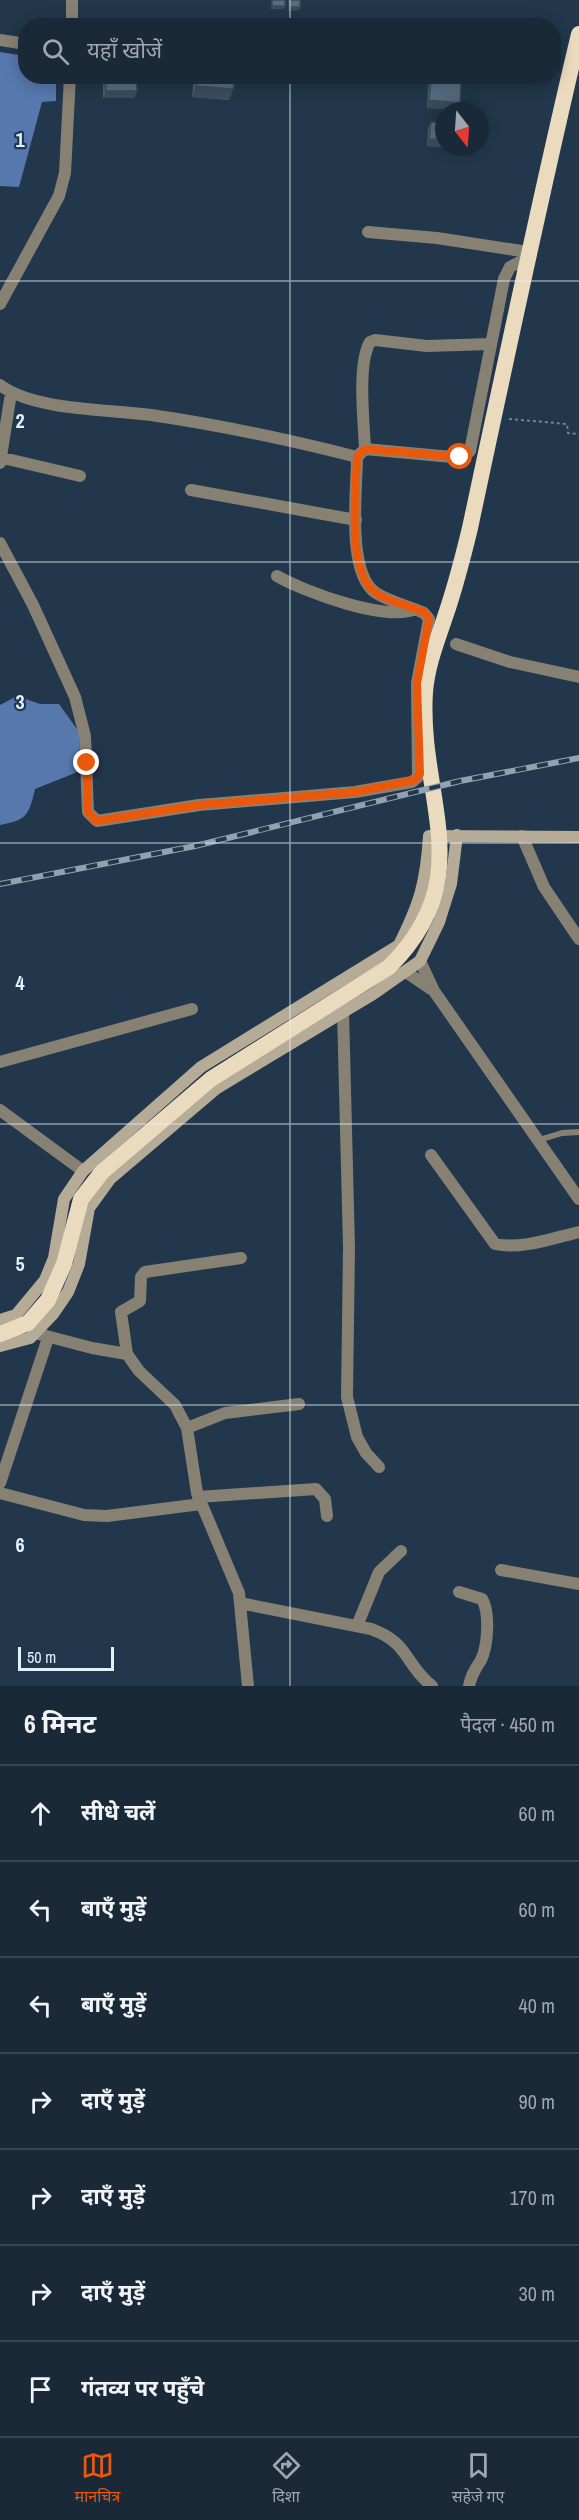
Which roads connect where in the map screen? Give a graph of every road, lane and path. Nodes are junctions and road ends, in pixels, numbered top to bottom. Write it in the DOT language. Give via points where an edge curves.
graph roads {
  1 [pos="72,0"];
  2 [pos="72,18"];
  3 [pos="579,34"];
  4 [pos="0,40"];
  5 [pos="18,43"];
  6 [pos="70,84"];
  7 [pos="368,232"];
  8 [pos="527,256"];
  9 [pos="0,304"];
  10 [pos="491,344"];
  11 [pos="0,385"];
  12 [pos="11,393"];
  13 [pos="501,418"];
  14 [pos="579,434"];
  15 [pos="361,453"];
  16 [pos="2,461"];
  17 [pos="80,476"];
  18 [pos="191,490"];
  19 [pos="356,520"];
  20 [pos="0,543"];
  21 [pos="277,576"];
  22 [pos="415,609"];
  23 [pos="456,644"];
  24 [pos="579,677"];
  25 [pos="457,835"];
  26 [pos="522,836"];
  27 [pos="579,837"];
  28 [pos="579,939"];
  29 [pos="420,961"];
  30 [pos="406,972"];
  31 [pos="434,991"];
  32 [pos="192,1009"];
  33 [pos="343,1011"];
  34 [pos="0,1062"];
  35 [pos="0,1110"];
  36 [pos="579,1132"];
  37 [pos="538,1141"];
  38 [pos="431,1155"];
  39 [pos="83,1171"];
  40 [pos="579,1199"];
  41 [pos="579,1232"];
  42 [pos="241,1258"];
  43 [pos="0,1320"];
  44 [pos="35,1333"];
  45 [pos="0,1334"];
  46 [pos="48,1338"];
  47 [pos="0,1346"];
  48 [pos="127,1354"];
  49 [pos="299,1404"];
  50 [pos="187,1428"];
  51 [pos="379,1467"];
  52 [pos="0,1483"];
  53 [pos="0,1493"];
  54 [pos="200,1501"];
  55 [pos="327,1516"];
  56 [pos="401,1551"];
  57 [pos="501,1570"];
  58 [pos="579,1584"];
  59 [pos="459,1592"];
  60 [pos="240,1603"];
  61 [pos="357,1626"];
  62 [pos="248,1686"];
  63 [pos="432,1686"];
  64 [pos="469,1686"];
  1 -- 2 [label="street"];
  3 -- 8 [label="highway"];
  4 -- 5 [label="street"];
  6 -- 9 [label="street" via="65,173 59,196"];
  7 -- 8 [label="street" via="436,238"];
  8 -- 10 [label="street" via="506,272"];
  8 -- 45 [label="highway" via="469,531 427,677 427,738 441,839 438,883 426,918 389,967 211,1079 102,1172 81,1199 64,1264 48,1300 28,1323"];
  10 -- 15 [label="street" via="471,448 466,454 452,457"];
  10 -- 15 [label="street" via="427,346 370,342 362,389"];
  11 -- 12 [label="street"];
  12 -- 15 [label="street" via="57,404 151,415"];
  12 -- 16 [label="street"];
  13 -- 14 [label="path" via="567,424 568,433"];
  15 -- 19 [label="street"];
  16 -- 17 [label="street"];
  18 -- 19 [label="street"];
  19 -- 22 [label="street" via="360,565 375,592"];
  20 -- 22 [label="street" via="75,697 85,736 88,812 96,821 199,805 355,792 415,780 420,774 417,683 429,620 424,612"];
  21 -- 22 [label="street" via="296,587 346,603 406,613"];
  23 -- 24 [label="street" via="510,662"];
  25 -- 26 [label="main road"];
  25 -- 29 [label="main road" via="451,884 439,922"];
  25 -- 39 [label="main road" via="429,836 426,878 399,945 201,1067"];
  26 -- 27 [label="main road"];
  26 -- 28 [label="street" via="544,887"];
  29 -- 30 [label="main road"];
  29 -- 31 [label="street"];
  30 -- 31 [label="street"];
  30 -- 33 [label="main road"];
  31 -- 37 [label="street"];
  32 -- 34 [label="street"];
  33 -- 44 [label="main road" via="217,1088 110,1179 89,1208 79,1264 68,1292"];
  33 -- 51 [label="street" via="349,1246 347,1397 357,1437"];
  35 -- 39 [label="street"];
  36 -- 37 [label="lane" via="562,1132"];
  37 -- 40 [label="street"];
  38 -- 41 [label="street" via="495,1244 514,1246"];
  39 -- 43 [label="main road" via="64,1199 54,1258 45,1280 16,1315"];
  42 -- 48 [label="street" via="145,1272 141,1277 140,1301 122,1312"];
  44 -- 46 [label="street"];
  44 -- 47 [label="main road"];
  46 -- 48 [label="street"];
  46 -- 52 [label="street"];
  48 -- 50 [label="street" via="174,1406"];
  49 -- 50 [label="street" via="225,1413"];
  50 -- 54 [label="street"];
  53 -- 54 [label="street" via="84,1515 107,1516"];
  54 -- 55 [label="street" via="316,1489 325,1498"];
  54 -- 60 [label="street" via="230,1569"];
  56 -- 61 [label="street" via="380,1572"];
  57 -- 58 [label="street"];
  59 -- 64 [label="street" via="482,1599 487,1615 484,1652"];
  60 -- 61 [label="street"];
  60 -- 62 [label="street"];
  61 -- 63 [label="street" via="387,1635 400,1644"];
}
